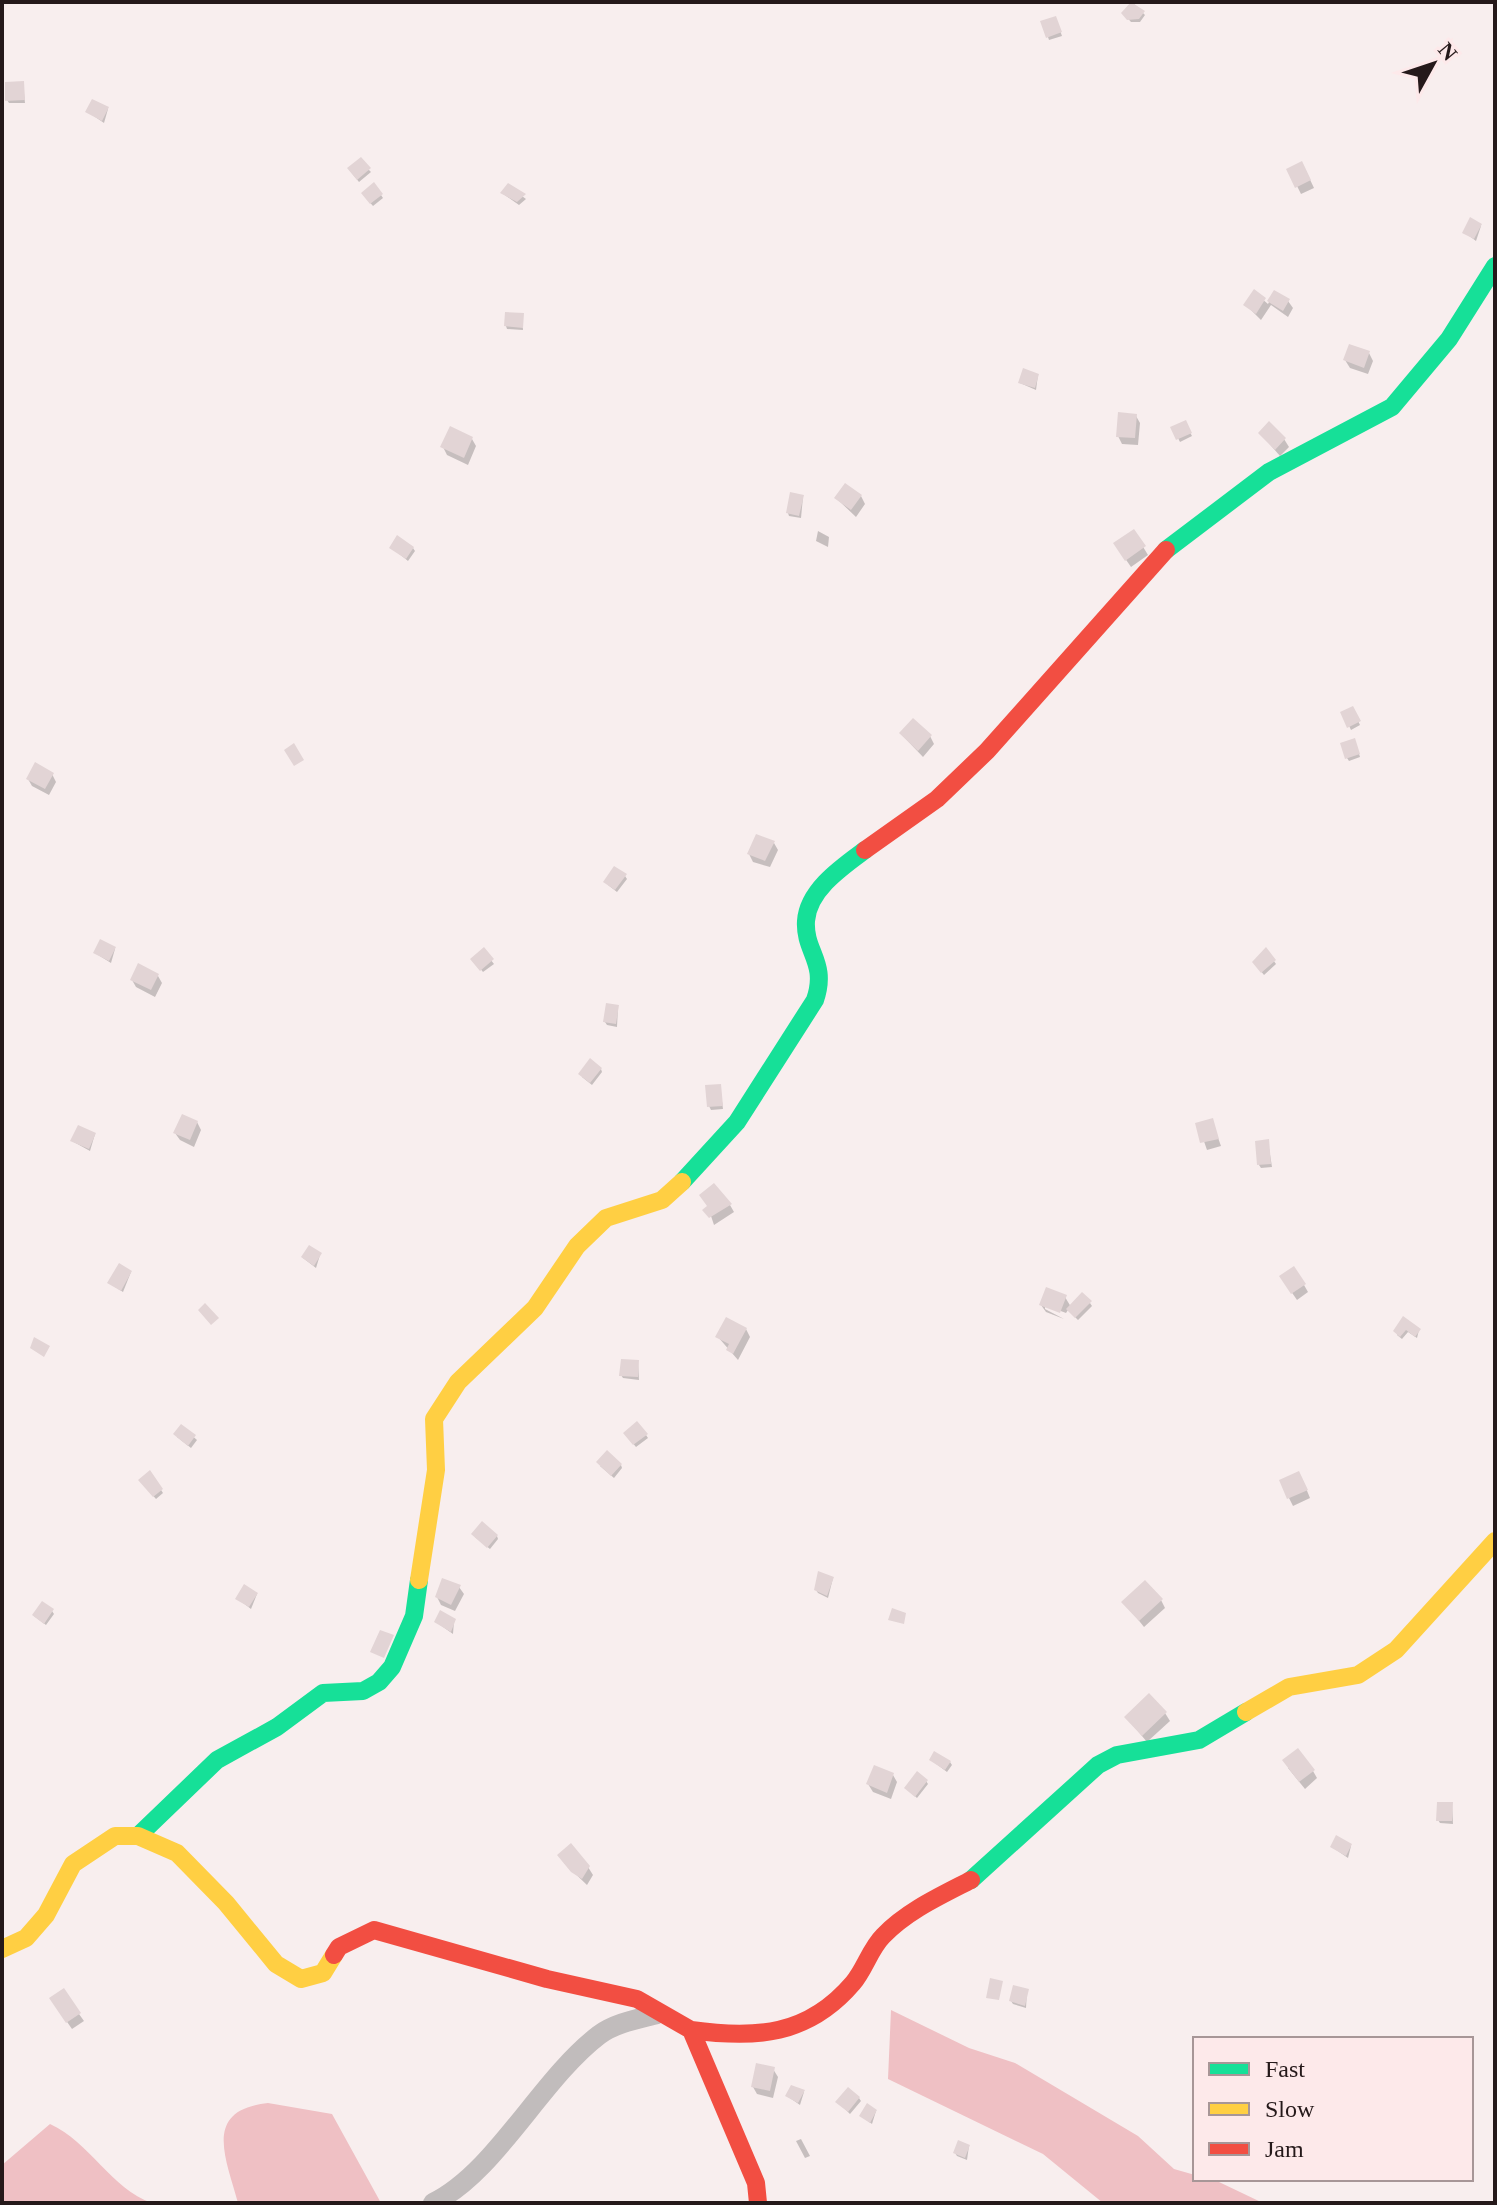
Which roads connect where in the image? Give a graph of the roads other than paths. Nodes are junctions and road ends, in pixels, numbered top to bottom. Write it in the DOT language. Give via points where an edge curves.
graph roads {
  1 [pos="1495,266"];
  2 [pos="1495,1541"];
  3 [pos="138,1836"];
  4 [pos="2,1949"];
  5 [pos="657,2014"];
  6 [pos="691,2030"];
  7 [pos="433,2203"];
  8 [pos="758,2203"];
  1 -- 3 [label="street" via="1449,339 1392,407 1269,472 1169,547 987,751 937,799 852,860 814,895 806,922 822,979 815,1000 737,1122 662,1200 606,1218 577,1246 535,1308 458,1382 434,1419 436,1470 414,1616 392,1667 363,1691 323,1693 277,1727 217,1760"];
  2 -- 6 [label="street" via="1396,1650 1358,1675 1289,1687 1199,1740 1117,1755 1098,1765 981,1874 906,1915 880,1938 855,1981 832,2004 797,2026 739,2037"];
  3 -- 4 [label="street" via="115,1836 73,1864 46,1915 26,1938"];
  3 -- 5 [label="street" via="177,1853 276,1964 301,1979 323,1973 339,1947 374,1930 637,1999"];
  5 -- 6 [label="street"];
  5 -- 7 [label="street" via="598,2036 541,2092 479,2167"];
  6 -- 8 [label="street" via="756,2183"];
}
